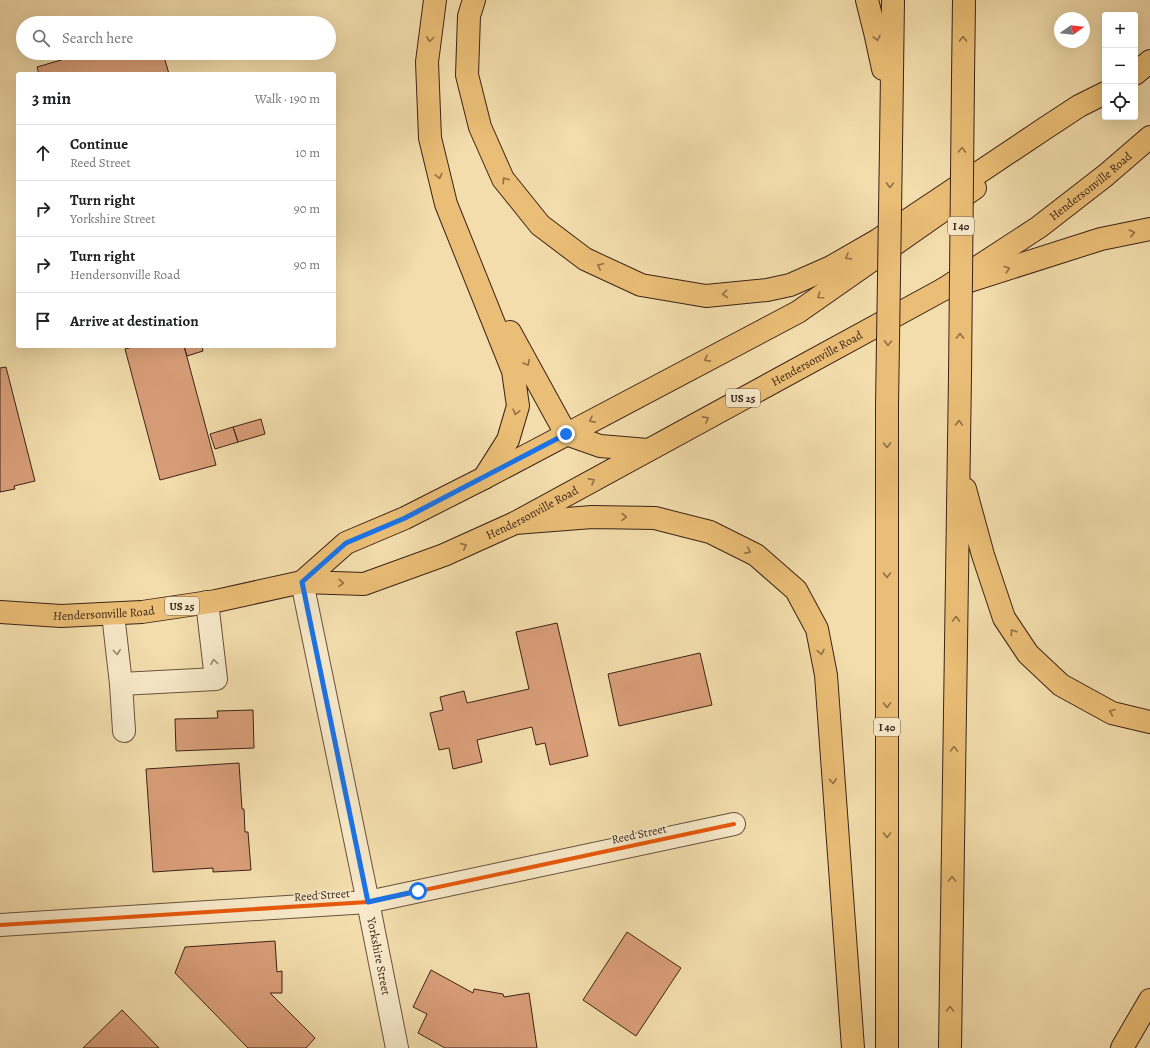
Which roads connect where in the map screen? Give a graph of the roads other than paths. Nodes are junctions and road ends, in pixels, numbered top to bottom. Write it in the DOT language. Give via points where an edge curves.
graph roads {
  1 [pos="436,0"];
  2 [pos="474,0"];
  3 [pos="867,0"];
  4 [pos="893,0"];
  5 [pos="964,0"];
  6 [pos="1150,61"];
  7 [pos="1138,71"];
  8 [pos="1102,94"];
  9 [pos="1102,99"];
  10 [pos="892,110"];
  11 [pos="1150,137"];
  12 [pos="1150,229"];
  13 [pos="477,282"];
  14 [pos="944,289"];
  15 [pos="566,434"];
  16 [pos="648,450"];
  17 [pos="958,462"];
  18 [pos="484,478"];
  19 [pos="515,523"];
  20 [pos="302,582"];
  21 [pos="207,602"];
  22 [pos="0,612"];
  23 [pos="113,614"];
  24 [pos="121,684"];
  25 [pos="1150,722"];
  26 [pos="124,731"];
  27 [pos="734,824"];
  28 [pos="368,902"];
  29 [pos="0,925"];
  30 [pos="1150,1000"];
  31 [pos="397,1048"];
  32 [pos="853,1048"];
  33 [pos="887,1048"];
  34 [pos="950,1048"];
  35 [pos="1122,1048"];
  1 -- 13 [label="main road, one-way" via="427,62 430,138 446,204"];
  8 -- 2 [label="main road, one-way" via="1079,106 878,240 832,267 790,285 706,296 641,285 585,258 540,225 503,179 480,127 468,75 469,16"];
  3 -- 10 [label="main road, one-way"];
  4 -- 10 [label="main road, I 40"];
  17 -- 5 [label="main road, I 40, one-way, bridge"];
  6 -- 7 [label="main road"];
  9 -- 15 [label="main road, Hendersonville Road / US 25, one-way" via="798,312"];
  10 -- 33 [label="main road, I 40, one-way, bridge" via="887,406"];
  11 -- 14 [label="main road, Hendersonville Road / US 25" via="1039,227"];
  14 -- 12 [label="main road, one-way" via="1101,239"];
  13 -- 15 [label="main road, one-way" via="513,338"];
  13 -- 18 [label="main road, one-way" via="513,371 518,406 508,440"];
  16 -- 14 [label="main road, Hendersonville Road / US 25, one-way"];
  15 -- 16 [label="main road" via="600,446"];
  15 -- 18 [label="main road, Hendersonville Road / US 25"];
  19 -- 16 [label="main road, Hendersonville Road / US 25, one-way"];
  25 -- 17 [label="main road, one-way" via="1112,712 1061,685 1028,654 1004,618 983,555"];
  34 -- 17 [label="main road, I 40, one-way"];
  18 -- 20 [label="main road, Hendersonville Road / US 25" via="405,518 346,543"];
  20 -- 19 [label="main road, Hendersonville Road / US 25, one-way" via="364,584 444,555"];
  19 -- 32 [label="main road, one-way" via="592,517 655,518 710,532 756,555 796,590 817,629 826,675"];
  20 -- 21 [label="main road, Hendersonville Road / US 25"];
  20 -- 28 [label="street, Yorkshire Street"];
  21 -- 23 [label="main road, Hendersonville Road / US 25"];
  24 -- 21 [label="street, one-way" via="216,679"];
  22 -- 23 [label="main road, Hendersonville Road / US 25" via="61,616"];
  23 -- 24 [label="street, one-way"];
  24 -- 26 [label="street"];
  27 -- 28 [label="street, Reed Street"];
  28 -- 29 [label="street, Reed Street"];
  28 -- 31 [label="street, Yorkshire Street"];
  30 -- 35 [label="main road"];
}
